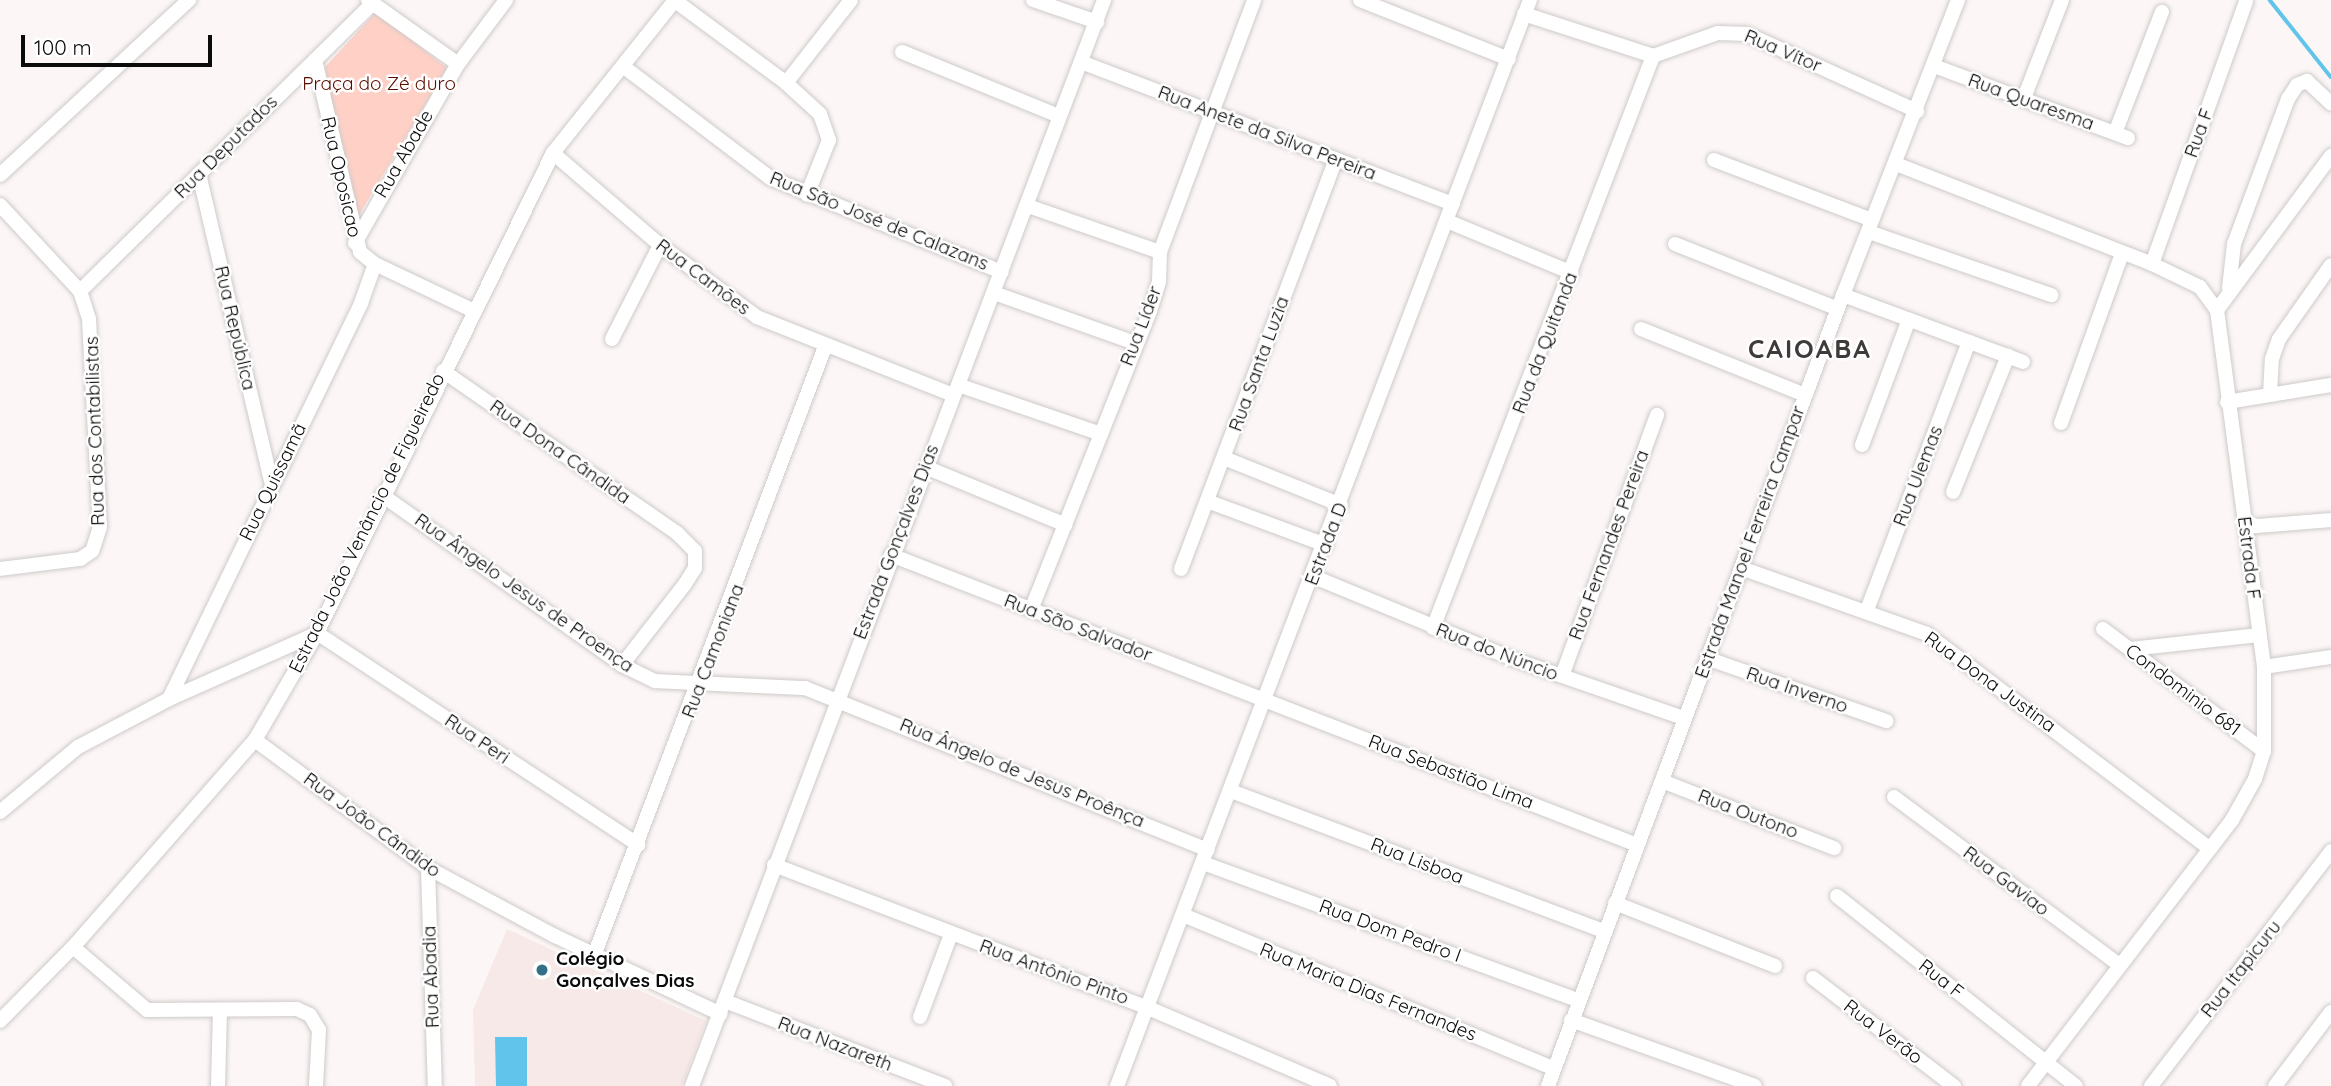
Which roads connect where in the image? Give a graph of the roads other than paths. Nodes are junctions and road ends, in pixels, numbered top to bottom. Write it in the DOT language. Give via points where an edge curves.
graph roads {
  1 [pos="189,0"];
  2 [pos="506,0"];
  3 [pos="675,0"];
  4 [pos="850,0"];
  5 [pos="1033,0"];
  6 [pos="1104,0"];
  7 [pos="1254,0"];
  8 [pos="1360,0"];
  9 [pos="1958,0"];
  10 [pos="2062,0"];
  11 [pos="2246,1"];
  12 [pos="371,2"];
  13 [pos="1385,4"];
  14 [pos="1527,7"];
  15 [pos="2162,12"];
  16 [pos="1097,22"];
  17 [pos="902,52"];
  18 [pos="1653,56"];
  19 [pos="1509,59"];
  20 [pos="314,61"];
  21 [pos="1080,62"];
  22 [pos="457,64"];
  23 [pos="1934,66"];
  24 [pos="624,67"];
  25 [pos="786,83"];
  26 [pos="2024,98"];
  27 [pos="2331,103"];
  28 [pos="1917,111"];
  29 [pos="1212,112"];
  30 [pos="1059,116"];
  31 [pos="554,153"];
  32 [pos="2331,156"];
  33 [pos="1336,159"];
  34 [pos="1714,160"];
  35 [pos="1896,164"];
  36 [pos="0,174"];
  37 [pos="199,174"];
  38 [pos="807,195"];
  39 [pos="1453,204"];
  40 [pos="0,205"];
  41 [pos="1028,206"];
  42 [pos="1447,220"];
  43 [pos="1871,226"];
  44 [pos="355,243"];
  45 [pos="1675,244"];
  46 [pos="660,245"];
  47 [pos="1160,252"];
  48 [pos="2122,254"];
  49 [pos="375,264"];
  50 [pos="2152,264"];
  51 [pos="2331,265"];
  52 [pos="1002,272"];
  53 [pos="1572,273"];
  54 [pos="2229,288"];
  55 [pos="80,291"];
  56 [pos="993,293"];
  57 [pos="1843,295"];
  58 [pos="2052,295"];
  59 [pos="1838,309"];
  60 [pos="472,310"];
  61 [pos="2217,310"];
  62 [pos="1909,319"];
  63 [pos="1641,329"];
  64 [pos="612,339"];
  65 [pos="1969,342"];
  66 [pos="1135,343"];
  67 [pos="825,347"];
  68 [pos="2008,356"];
  69 [pos="2023,362"];
  70 [pos="443,371"];
  71 [pos="2330,384"];
  72 [pos="956,390"];
  73 [pos="2270,394"];
  74 [pos="1805,395"];
  75 [pos="2227,402"];
  76 [pos="1657,415"];
  77 [pos="2062,423"];
  78 [pos="1101,434"];
  79 [pos="1862,445"];
  80 [pos="1224,458"];
  81 [pos="925,467"];
  82 [pos="271,482"];
  83 [pos="1953,492"];
  84 [pos="382,495"];
  85 [pos="1207,501"];
  86 [pos="1341,505"];
  87 [pos="2331,520"];
  88 [pos="1066,525"];
  89 [pos="2246,527"];
  90 [pos="1326,545"];
  91 [pos="891,555"];
  92 [pos="1741,568"];
  93 [pos="0,569"];
  94 [pos="1181,569"];
  95 [pos="1314,577"];
  96 [pos="1031,610"];
  97 [pos="1867,610"];
  98 [pos="1433,628"];
  99 [pos="2103,629"];
  100 [pos="317,633"];
  101 [pos="2259,635"];
  102 [pos="2130,649"];
  103 [pos="2331,657"];
  104 [pos="1709,659"];
  105 [pos="622,666"];
  106 [pos="2264,667"];
  107 [pos="1562,676"];
  108 [pos="700,686"];
  109 [pos="836,698"];
  110 [pos="169,699"];
  111 [pos="1266,699"];
  112 [pos="1684,718"];
  113 [pos="1886,721"];
  114 [pos="255,740"];
  115 [pos="2263,751"];
  116 [pos="1662,781"];
  117 [pos="1231,791"];
  118 [pos="1895,797"];
  119 [pos="0,812"];
  120 [pos="638,845"];
  121 [pos="1637,845"];
  122 [pos="1834,848"];
  123 [pos="2210,849"];
  124 [pos="2331,851"];
  125 [pos="1205,856"];
  126 [pos="774,865"];
  127 [pos="428,868"];
  128 [pos="1837,896"];
  129 [pos="1615,903"];
  130 [pos="1183,915"];
  131 [pos="1604,931"];
  132 [pos="951,934"];
  133 [pos="73,947"];
  134 [pos="595,953"];
  135 [pos="2118,964"];
  136 [pos="1774,966"];
  137 [pos="1812,978"];
  138 [pos="1578,1000"];
  139 [pos="723,1007"];
  140 [pos="1146,1007"];
  141 [pos="220,1010"];
  142 [pos="2331,1012"];
  143 [pos="3,1015"];
  144 [pos="920,1017"];
  145 [pos="1572,1020"];
  146 [pos="2046,1062"];
  147 [pos="1552,1081"];
  148 [pos="218,1086"];
  149 [pos="316,1086"];
  150 [pos="435,1086"];
  151 [pos="692,1086"];
  152 [pos="946,1086"];
  153 [pos="1117,1086"];
  154 [pos="1330,1086"];
  155 [pos="1755,1086"];
  156 [pos="1954,1086"];
  157 [pos="2028,1086"];
  158 [pos="2076,1086"];
  159 [pos="2151,1086"];
  160 [pos="2275,1086"];
  1 -- 36 [label="street"];
  2 -- 22 [label="street, Rua Abade"];
  3 -- 24 [label="street, Estrada João Venâncio de Figueiredo"];
  3 -- 25 [label="street"];
  4 -- 25 [label="street"];
  5 -- 16 [label="street"];
  6 -- 16 [label="street, Estrada Gonçalves Dias"];
  7 -- 29 [label="street, Rua Líder"];
  8 -- 13 [label="street"];
  9 -- 23 [label="street, Estrada Manoel Ferreira Campar"];
  10 -- 26 [label="street"];
  11 -- 50 [label="street, Rua F"];
  12 -- 20 [label="street, Rua Deputados"];
  12 -- 22 [label="street"];
  13 -- 19 [label="street"];
  14 -- 18 [label="street"];
  14 -- 19 [label="street, Estrada D"];
  15 -- 26 [label="street, Rua Quaresma" via="2122,135"];
  16 -- 21 [label="street, Estrada Gonçalves Dias"];
  17 -- 30 [label="street"];
  18 -- 28 [label="street, Rua Vítor" via="1718,33 1747,34"];
  18 -- 53 [label="street, Rua da Quitanda"];
  19 -- 39 [label="street, Estrada D"];
  20 -- 37 [label="street, Rua Deputados"];
  20 -- 44 [label="street, Rua Oposicao"];
  21 -- 29 [label="street, Rua Anete da Silva Pereira"];
  21 -- 30 [label="street, Estrada Gonçalves Dias"];
  22 -- 44 [label="street, Rua Abade"];
  23 -- 26 [label="street, Rua Quaresma"];
  23 -- 28 [label="street, Estrada Manoel Ferreira Campar"];
  24 -- 31 [label="street, Estrada João Venâncio de Figueiredo"];
  24 -- 38 [label="street, Rua São José de Calazans" via="728,150 770,178"];
  25 -- 38 [label="street" via="820,114 827,127 827,148"];
  27 -- 54 [label="street" via="2307,81 2297,85 2288,99 2234,244"];
  28 -- 35 [label="street, Estrada Manoel Ferreira Campar"];
  29 -- 33 [label="street, Rua Anete da Silva Pereira"];
  29 -- 47 [label="street, Rua Líder"];
  30 -- 41 [label="street, Estrada Gonçalves Dias"];
  31 -- 46 [label="street, Rua Camões"];
  31 -- 60 [label="street, Estrada João Venâncio de Figueiredo"];
  32 -- 54 [label="street"];
  33 -- 39 [label="street, Rua Anete da Silva Pereira"];
  33 -- 80 [label="street, Rua Santa Luzia"];
  34 -- 43 [label="street"];
  35 -- 43 [label="street, Estrada Manoel Ferreira Campar"];
  35 -- 48 [label="street"];
  37 -- 55 [label="street, Rua Deputados"];
  37 -- 82 [label="street, Rua República"];
  38 -- 52 [label="street, Rua São José de Calazans"];
  39 -- 42 [label="street, Estrada D"];
  40 -- 55 [label="street, Rua dos Contabilistas"];
  41 -- 47 [label="street"];
  41 -- 52 [label="street, Estrada Gonçalves Dias"];
  42 -- 53 [label="street"];
  42 -- 86 [label="street, Estrada D"];
  43 -- 57 [label="street, Estrada Manoel Ferreira Campar"];
  43 -- 58 [label="street"];
  44 -- 49 [label="street, Rua Oposicao"];
  45 -- 59 [label="street"];
  46 -- 64 [label="street"];
  46 -- 67 [label="street, Rua Camões" via="748,312"];
  47 -- 66 [label="street, Rua Líder" via="1159,281"];
  48 -- 50 [label="street"];
  48 -- 77 [label="street"];
  49 -- 60 [label="street, Rua Oposicao"];
  49 -- 82 [label="street, Rua Quissamã" via="361,303"];
  50 -- 61 [label="street" via="2200,286"];
  51 -- 73 [label="street" via="2278,339"];
  52 -- 56 [label="street, Estrada Gonçalves Dias"];
  53 -- 98 [label="street, Rua da Quitanda"];
  54 -- 61 [label="street"];
  55 -- 93 [label="street, Rua dos Contabilistas" via="94,341 99,536 92,551 80,559"];
  56 -- 66 [label="street"];
  56 -- 72 [label="street, Estrada Gonçalves Dias"];
  57 -- 59 [label="street, Estrada Manoel Ferreira Campar"];
  57 -- 62 [label="street"];
  59 -- 74 [label="street, Estrada Manoel Ferreira Campar"];
  60 -- 70 [label="street, Estrada João Venâncio de Figueiredo"];
  61 -- 75 [label="street, Estrada F"];
  62 -- 65 [label="street"];
  62 -- 79 [label="street"];
  63 -- 74 [label="street"];
  65 -- 68 [label="street"];
  65 -- 97 [label="street, Rua Ulemas"];
  66 -- 78 [label="street, Rua Líder"];
  67 -- 72 [label="street, Rua Camões"];
  67 -- 108 [label="street, Rua Camoniana"];
  68 -- 69 [label="street"];
  68 -- 83 [label="street"];
  70 -- 84 [label="street, Estrada João Venâncio de Figueiredo"];
  70 -- 105 [label="street, Rua Dona Cândida" via="677,533 695,551 695,568"];
  71 -- 73 [label="street"];
  72 -- 78 [label="street, Rua Camões"];
  72 -- 81 [label="street, Estrada Gonçalves Dias"];
  73 -- 75 [label="street"];
  74 -- 92 [label="street, Estrada Manoel Ferreira Campar"];
  75 -- 89 [label="street, Estrada F"];
  76 -- 107 [label="street, Rua Fernandes Pereira"];
  78 -- 88 [label="street, Rua Líder"];
  80 -- 85 [label="street, Rua Santa Luzia"];
  80 -- 86 [label="street"];
  81 -- 88 [label="street"];
  81 -- 91 [label="street, Estrada Gonçalves Dias"];
  82 -- 110 [label="street, Rua Quissamã"];
  84 -- 100 [label="street, Estrada João Venâncio de Figueiredo"];
  84 -- 105 [label="street, Rua Ângelo Jesus de Proença"];
  85 -- 90 [label="street"];
  85 -- 94 [label="street, Rua Santa Luzia"];
  86 -- 90 [label="street, Estrada D"];
  87 -- 89 [label="street"];
  88 -- 96 [label="street, Rua Líder"];
  89 -- 101 [label="street, Estrada F"];
  90 -- 95 [label="street, Estrada D"];
  91 -- 96 [label="street, Rua São Salvador"];
  91 -- 109 [label="street, Estrada Gonçalves Dias"];
  92 -- 97 [label="street, Rua Dona Justina"];
  92 -- 104 [label="street, Estrada Manoel Ferreira Campar"];
  95 -- 98 [label="street, Rua do Núncio"];
  95 -- 111 [label="street, Estrada D"];
  96 -- 111 [label="street, Rua São Salvador"];
  97 -- 123 [label="street, Rua Dona Justina" via="1927,634 1958,654"];
  98 -- 107 [label="street, Rua do Núncio"];
  99 -- 102 [label="street, Condominio 681"];
  100 -- 110 [label="street"];
  100 -- 114 [label="street, Estrada João Venâncio de Figueiredo"];
  100 -- 120 [label="street, Rua Peri"];
  101 -- 102 [label="street"];
  101 -- 106 [label="street, Estrada F"];
  102 -- 115 [label="street, Condominio 681"];
  103 -- 106 [label="street"];
  104 -- 112 [label="street, Estrada Manoel Ferreira Campar"];
  104 -- 113 [label="street, Rua Inverno"];
  105 -- 108 [label="street, Rua Ângelo Jesus de Proença" via="655,681"];
  106 -- 115 [label="street, Estrada F"];
  107 -- 112 [label="street, Rua do Núncio"];
  108 -- 109 [label="street, Rua Ângelo Jesus de Proença" via="780,684"];
  108 -- 120 [label="street, Rua Camoniana"];
  109 -- 125 [label="street, Rua Ângelo de Jesus Proênça"];
  109 -- 126 [label="street, Estrada Gonçalves Dias"];
  110 -- 119 [label="street" via="69,752"];
  111 -- 117 [label="street, Estrada D"];
  111 -- 121 [label="street, Rua Sebastião Lima"];
  112 -- 116 [label="street, Estrada Manoel Ferreira Campar"];
  114 -- 127 [label="street, Rua João Cândido"];
  114 -- 133 [label="street, Estrada João Venâncio de Figueiredo"];
  115 -- 123 [label="street, Estrada F" via="2244,800"];
  116 -- 121 [label="street, Estrada Manoel Ferreira Campar"];
  116 -- 122 [label="street, Rua Outono"];
  117 -- 125 [label="street, Estrada D"];
  117 -- 131 [label="street, Rua Lisboa"];
  118 -- 135 [label="street, Rua Gaviao"];
  120 -- 134 [label="street, Rua Camoniana"];
  121 -- 129 [label="street, Estrada Manoel Ferreira Campar"];
  123 -- 135 [label="street, Estrada F"];
  124 -- 159 [label="street, Rua Itapicuru"];
  125 -- 130 [label="street, Estrada D"];
  125 -- 138 [label="street, Rua Dom Pedro I"];
  126 -- 132 [label="street, Rua Antônio Pinto"];
  126 -- 139 [label="street, Estrada Gonçalves Dias"];
  127 -- 134 [label="street, Rua João Cândido"];
  127 -- 150 [label="street, Rua Abadia"];
  128 -- 146 [label="street, Rua F"];
  129 -- 131 [label="street, Estrada Manoel Ferreira Campar"];
  129 -- 136 [label="street"];
  130 -- 140 [label="street, Estrada D"];
  130 -- 147 [label="street, Rua Maria Dias Fernandes"];
  131 -- 138 [label="street, Estrada Manoel Ferreira Campar"];
  132 -- 140 [label="street, Rua Antônio Pinto"];
  132 -- 144 [label="street"];
  133 -- 141 [label="street" via="142,1009"];
  133 -- 143 [label="street, Estrada João Venâncio de Figueiredo"];
  134 -- 139 [label="street, Rua João Cândido"];
  135 -- 146 [label="street, Estrada F"];
  137 -- 156 [label="street, Rua Verão"];
  138 -- 145 [label="street, Estrada Manoel Ferreira Campar"];
  139 -- 151 [label="street, Estrada Gonçalves Dias"];
  139 -- 152 [label="street, Rua Nazareth"];
  140 -- 153 [label="street, Estrada D"];
  140 -- 154 [label="street, Rua Antônio Pinto"];
  141 -- 148 [label="street"];
  141 -- 149 [label="street" via="297,1009 310,1014 319,1030"];
  142 -- 160 [label="street"];
  145 -- 147 [label="street, Estrada Manoel Ferreira Campar"];
  145 -- 155 [label="street"];
  146 -- 157 [label="street, Estrada F"];
  146 -- 158 [label="street, Rua F"];
}
